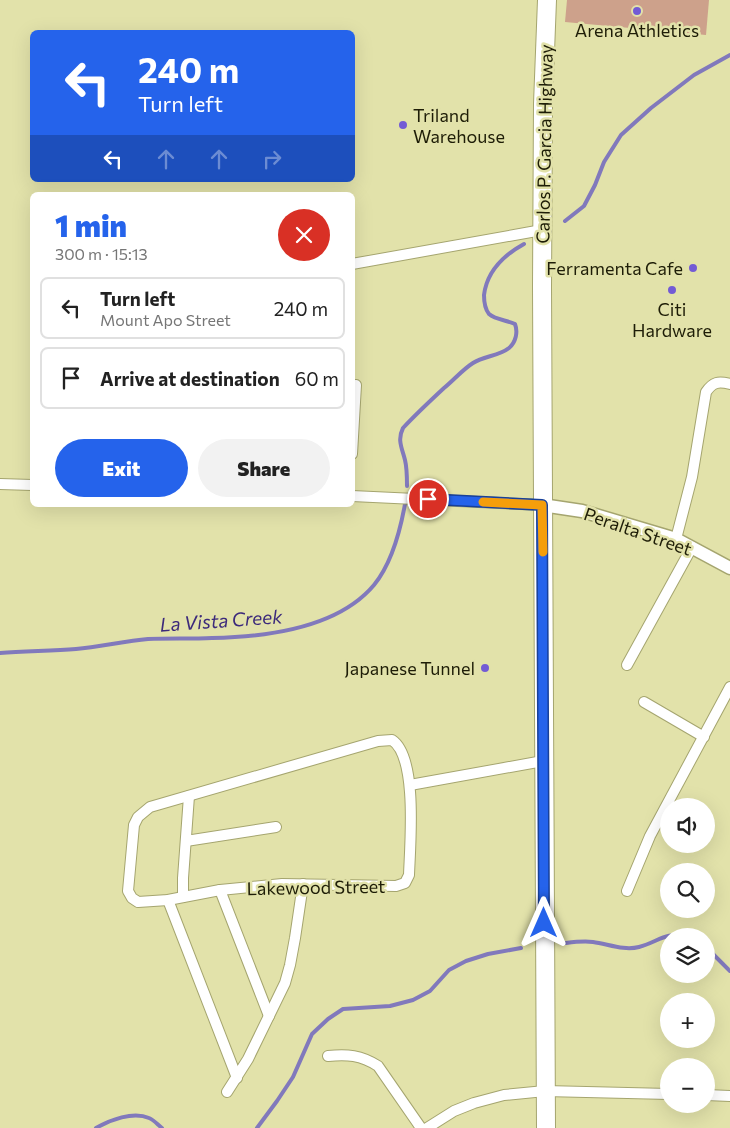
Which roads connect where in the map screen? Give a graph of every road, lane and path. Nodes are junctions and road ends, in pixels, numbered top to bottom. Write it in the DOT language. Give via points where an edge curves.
graph roads {
  1 [pos="547,0"];
  2 [pos="542,230"];
  3 [pos="355,263"];
  4 [pos="730,384"];
  5 [pos="356,385"];
  6 [pos="355,402"];
  7 [pos="0,484"];
  8 [pos="30,485"];
  9 [pos="355,496"];
  10 [pos="542,505"];
  11 [pos="676,539"];
  12 [pos="692,547"];
  13 [pos="730,568"];
  14 [pos="627,665"];
  15 [pos="730,687"];
  16 [pos="644,702"];
  17 [pos="704,737"];
  18 [pos="543,761"];
  19 [pos="410,785"];
  20 [pos="189,796"];
  21 [pos="276,826"];
  22 [pos="186,841"];
  23 [pos="303,884"];
  24 [pos="220,890"];
  25 [pos="627,891"];
  26 [pos="183,897"];
  27 [pos="168,900"];
  28 [pos="269,1016"];
  29 [pos="328,1056"];
  30 [pos="237,1078"];
  31 [pos="546,1091"];
  32 [pos="227,1092"];
  33 [pos="660,1094"];
  34 [pos="715,1096"];
  35 [pos="730,1096"];
  36 [pos="420,1128"];
  37 [pos="427,1128"];
  38 [pos="546,1128"];
  1 -- 2 [label="highway, Carlos P. Garcia Highway"];
  2 -- 3 [label="street"];
  2 -- 10 [label="highway, Carlos P. Garcia Highway"];
  4 -- 11 [label="street" via="718,382 706,392 692,477"];
  5 -- 6 [label="street"];
  7 -- 8 [label="street"];
  9 -- 10 [label="street"];
  10 -- 11 [label="street, Peralta Street" via="600,516"];
  10 -- 18 [label="highway, Carlos P. Garcia Highway"];
  11 -- 12 [label="street, Peralta Street"];
  12 -- 13 [label="street, Peralta Street"];
  12 -- 14 [label="street"];
  15 -- 17 [label="street"];
  16 -- 17 [label="street"];
  17 -- 25 [label="street" via="650,836"];
  18 -- 19 [label="street"];
  18 -- 31 [label="highway, Carlos P. Garcia Highway"];
  19 -- 20 [label="street" via="405,762 392,740 378,741"];
  19 -- 23 [label="street, Lakewood Street" via="409,875 406,883 396,886"];
  20 -- 22 [label="street"];
  20 -- 27 [label="street, Lakewood Street" via="150,807 134,825 128,891 138,902"];
  21 -- 22 [label="street"];
  22 -- 26 [label="street"];
  23 -- 24 [label="street, Lakewood Street"];
  23 -- 28 [label="street" via="290,965 285,984"];
  24 -- 26 [label="street, Lakewood Street"];
  24 -- 28 [label="street"];
  26 -- 27 [label="street, Lakewood Street"];
  27 -- 30 [label="street"];
  28 -- 30 [label="street"];
  29 -- 36 [label="street" via="357,1055 378,1066"];
  30 -- 32 [label="street"];
  31 -- 33 [label="street"];
  31 -- 37 [label="street" via="504,1095 474,1103"];
  31 -- 38 [label="highway, Carlos P. Garcia Highway"];
  34 -- 35 [label="street"];
}
